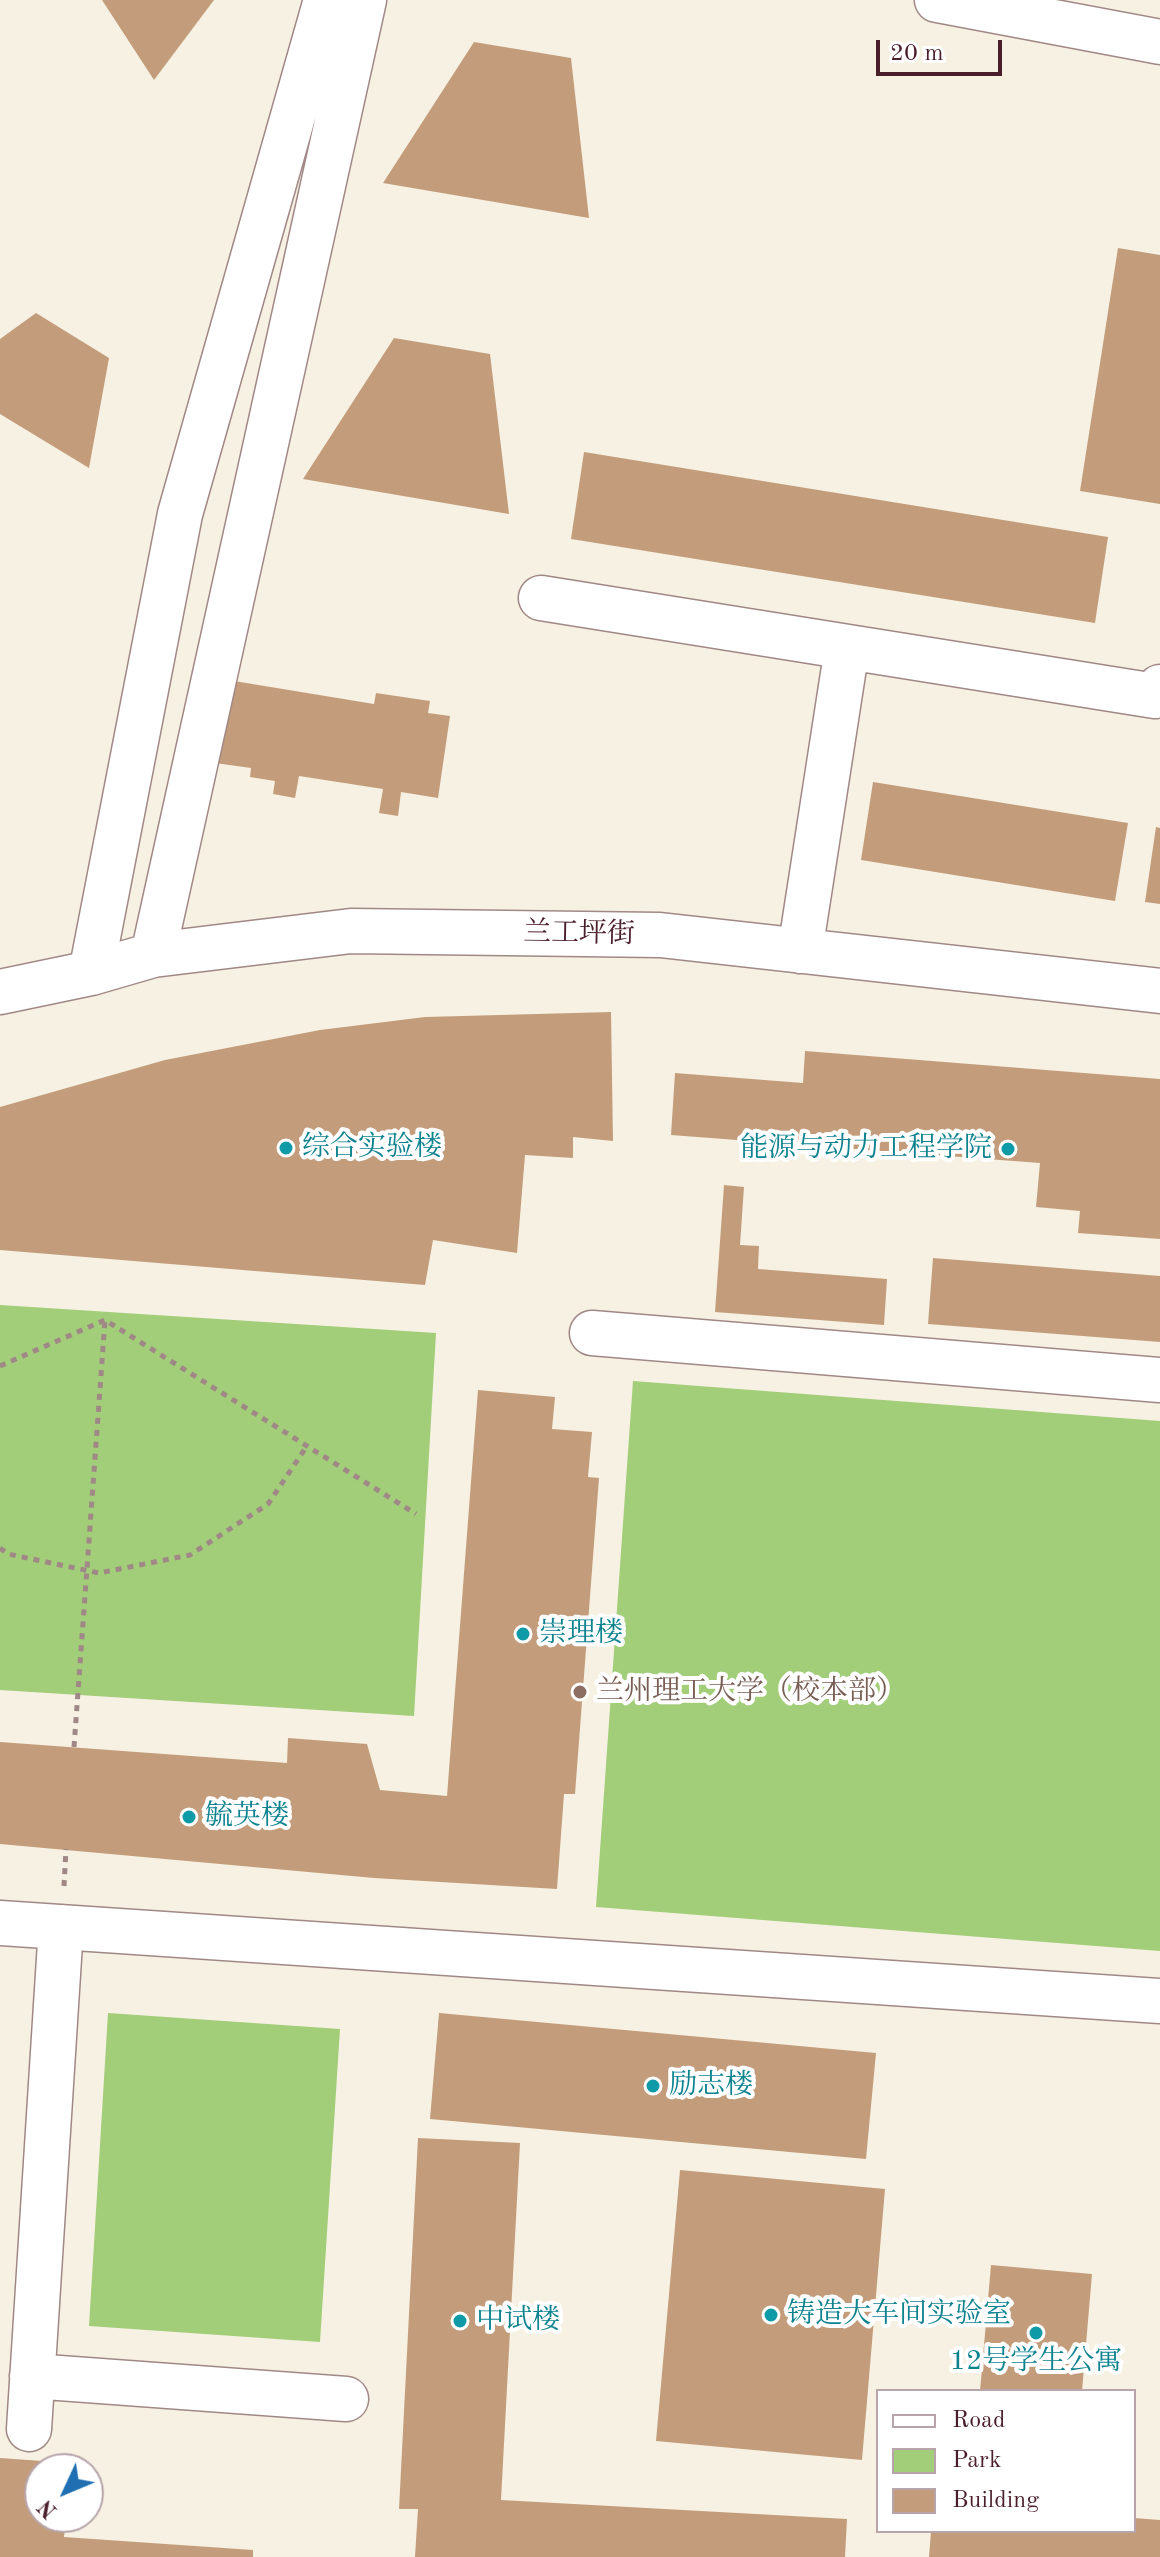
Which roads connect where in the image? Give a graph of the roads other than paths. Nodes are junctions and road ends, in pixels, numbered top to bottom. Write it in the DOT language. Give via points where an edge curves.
graph roads {
  1 [pos="326,0"];
  2 [pos="364,0"];
  3 [pos="937,0"];
  4 [pos="1160,42"];
  5 [pos="541,598"];
  6 [pos="847,648"];
  7 [pos="1160,687"];
  8 [pos="800,951"];
  9 [pos="153,955"];
  10 [pos="91,973"];
  11 [pos="1160,991"];
  12 [pos="0,992"];
  13 [pos="592,1333"];
  14 [pos="1160,1380"];
  15 [pos="0,1923"];
  16 [pos="61,1927"];
  17 [pos="1160,2001"];
  18 [pos="32,2376"];
  19 [pos="346,2399"];
  20 [pos="29,2429"];
  1 -- 10 [label="street" via="180,514"];
  2 -- 9 [label="street"];
  3 -- 4 [label="street"];
  5 -- 6 [label="street"];
  6 -- 7 [label="street" via="1155,696"];
  6 -- 8 [label="street"];
  8 -- 9 [label="street, 兰工坪街" via="660,935 351,931"];
  8 -- 11 [label="street, 兰工坪街"];
  9 -- 10 [label="street, 兰工坪街"];
  10 -- 12 [label="street, 兰工坪街"];
  13 -- 14 [label="street"];
  15 -- 16 [label="street"];
  16 -- 17 [label="street"];
  16 -- 18 [label="street"];
  18 -- 19 [label="street"];
  18 -- 20 [label="street"];
}
